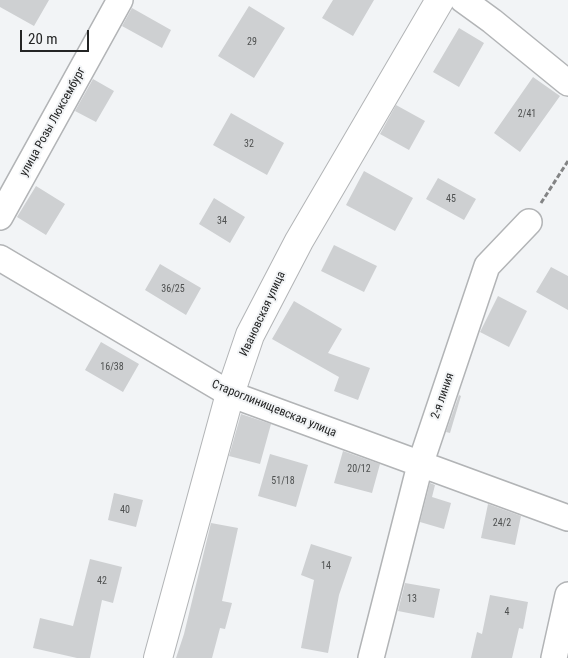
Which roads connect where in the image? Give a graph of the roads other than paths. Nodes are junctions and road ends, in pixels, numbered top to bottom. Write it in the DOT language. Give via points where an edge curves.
graph roads {
  1 [pos="120,0"];
  2 [pos="440,0"];
  3 [pos="463,0"];
  4 [pos="568,83"];
  5 [pos="0,217"];
  6 [pos="529,222"];
  7 [pos="0,258"];
  8 [pos="230,394"];
  9 [pos="420,466"];
  10 [pos="568,518"];
  11 [pos="568,595"];
  12 [pos="158,658"];
  13 [pos="372,658"];
  14 [pos="554,658"];
  1 -- 5 [label="street, улица Розы Люксембург"];
  2 -- 8 [label="main road, Ивановская улица" via="273,288 250,336"];
  3 -- 4 [label="street"];
  6 -- 9 [label="street, 2-я линия" via="487,266"];
  7 -- 8 [label="street, Староглинищевская улица"];
  8 -- 9 [label="street, Староглинищевская улица"];
  8 -- 12 [label="main road, Ивановская улица"];
  9 -- 10 [label="street, Староглинищевская улица"];
  9 -- 13 [label="street, 2-я линия"];
  11 -- 14 [label="street"];
}
